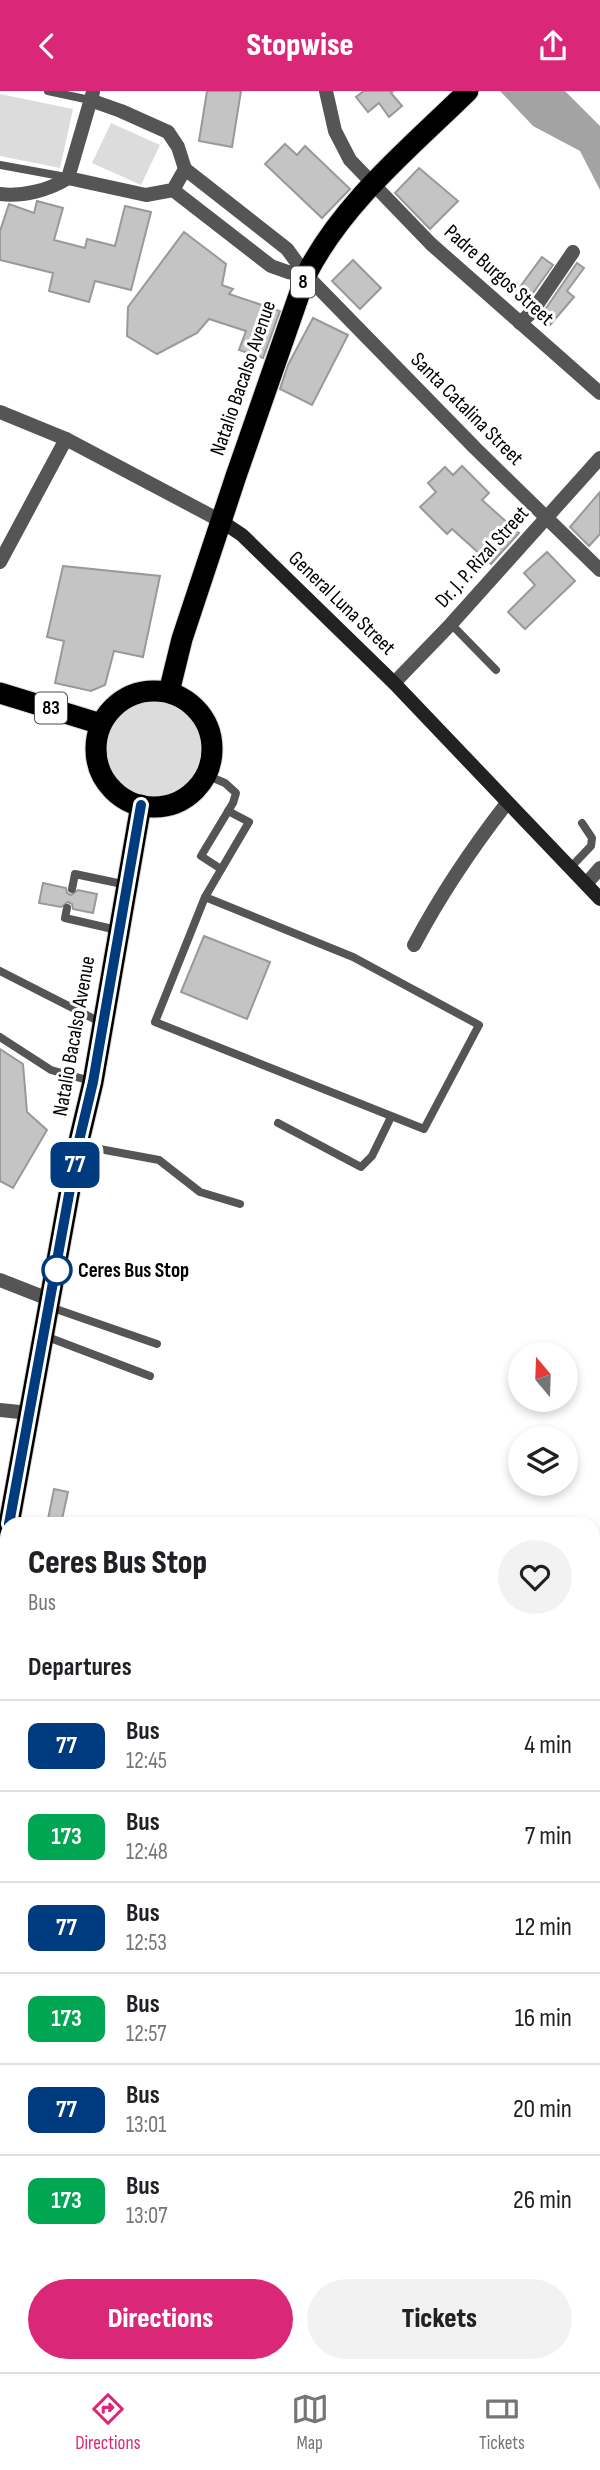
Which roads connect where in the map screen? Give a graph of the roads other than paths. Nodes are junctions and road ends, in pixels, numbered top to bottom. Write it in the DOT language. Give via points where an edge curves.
graph roads {
  1 [pos="48,91"];
  2 [pos="326,91"];
  3 [pos="467,91"];
  4 [pos="92,96"];
  5 [pos="0,165"];
  6 [pos="185,169"];
  7 [pos="68,178"];
  8 [pos="373,185"];
  9 [pos="173,190"];
  10 [pos="0,194"];
  11 [pos="573,252"];
  12 [pos="306,275"];
  13 [pos="520,323"];
  14 [pos="600,393"];
  15 [pos="0,412"];
  16 [pos="66,439"];
  17 [pos="600,458"];
  18 [pos="546,518"];
  19 [pos="221,521"];
  20 [pos="0,562"];
  21 [pos="600,570"];
  22 [pos="450,624"];
  23 [pos="496,670"];
  24 [pos="394,683"];
  25 [pos="169,692"];
  26 [pos="0,693"];
  27 [pos="101,724"];
  28 [pos="206,775"];
  29 [pos="507,803"];
  30 [pos="141,805"];
  31 [pos="228,811"];
  32 [pos="582,823"];
  33 [pos="570,868"];
  34 [pos="600,868"];
  35 [pos="221,869"];
  36 [pos="586,884"];
  37 [pos="127,885"];
  38 [pos="72,889"];
  39 [pos="205,897"];
  40 [pos="600,899"];
  41 [pos="67,908"];
  42 [pos="118,930"];
  43 [pos="414,945"];
  44 [pos="0,971"];
  45 [pos="102,1023"];
  46 [pos="0,1037"];
  47 [pos="93,1082"];
  48 [pos="391,1117"];
  49 [pos="278,1123"];
  50 [pos="78,1145"];
  51 [pos="240,1204"];
  52 [pos="0,1280"];
  53 [pos="51,1303"];
  54 [pos="45,1336"];
  55 [pos="157,1344"];
  56 [pos="150,1376"];
  57 [pos="0,1410"];
  58 [pos="29,1413"];
  59 [pos="10,1517"];
  1 -- 4 [label="lane"];
  2 -- 8 [label="street, Padre Burgos Street" via="335,131 350,160"];
  3 -- 8 [label="highway, Natalio Bacalso Avenue / 8"];
  4 -- 6 [label="street" via="168,132"];
  4 -- 7 [label="street"];
  5 -- 7 [label="lane"];
  6 -- 9 [label="street"];
  6 -- 12 [label="street, Santa Catalina Street" via="287,249"];
  7 -- 9 [label="street" via="146,195"];
  7 -- 10 [label="street" via="37,191"];
  8 -- 12 [label="highway, Natalio Bacalso Avenue / 8" via="334,231"];
  8 -- 13 [label="street, Padre Burgos Street"];
  9 -- 12 [label="street" via="271,266"];
  11 -- 13 [label="street"];
  12 -- 18 [label="street, Santa Catalina Street"];
  12 -- 19 [label="highway, Natalio Bacalso Avenue / 8"];
  13 -- 14 [label="street, Padre Burgos Street"];
  15 -- 16 [label="street, General Luna Street"];
  16 -- 19 [label="street, General Luna Street"];
  16 -- 20 [label="street"];
  17 -- 18 [label="street, Dr. J. P. Rizal Street"];
  18 -- 21 [label="street, Santa Catalina Street"];
  18 -- 22 [label="street, Dr. J. P. Rizal Street"];
  19 -- 24 [label="street, General Luna Street" via="242,535"];
  19 -- 25 [label="highway, Natalio Bacalso Avenue / 8"];
  22 -- 23 [label="lane"];
  22 -- 24 [label="street, Dr. J. P. Rizal Street"];
  24 -- 29 [label="street, General Luna Street"];
  25 -- 27 [label="highway" via="129,696 112,707"];
  25 -- 28 [label="highway" via="194,706 210,731 211,761"];
  26 -- 27 [label="highway, 83"];
  27 -- 30 [label="highway" via="96,740 101,774 117,794"];
  28 -- 30 [label="highway" via="185,798 156,807"];
  28 -- 31 [label="lane" via="236,793"];
  29 -- 33 [label="street, General Luna Street"];
  29 -- 43 [label="street" via="438,899"];
  30 -- 37 [label="highway, Natalio Bacalso Avenue"];
  31 -- 35 [label="lane" via="201,856"];
  31 -- 35 [label="lane" via="249,822"];
  32 -- 33 [label="lane" via="592,838 591,846"];
  33 -- 36 [label="street, General Luna Street"];
  34 -- 36 [label="street"];
  35 -- 39 [label="lane"];
  36 -- 40 [label="street, General Luna Street"];
  37 -- 38 [label="lane" via="75,874"];
  37 -- 42 [label="highway, Natalio Bacalso Avenue"];
  39 -- 48 [label="lane" via="155,1022"];
  39 -- 48 [label="lane" via="352,957 479,1025 424,1129"];
  41 -- 42 [label="lane" via="65,918"];
  42 -- 45 [label="highway, Natalio Bacalso Avenue"];
  44 -- 45 [label="lane"];
  45 -- 47 [label="highway, Natalio Bacalso Avenue"];
  46 -- 47 [label="lane" via="51,1070"];
  47 -- 50 [label="highway, Natalio Bacalso Avenue"];
  48 -- 49 [label="lane" via="372,1156 361,1167"];
  50 -- 51 [label="lane" via="159,1160 200,1192"];
  50 -- 53 [label="highway, Natalio Bacalso Avenue"];
  52 -- 53 [label="street"];
  53 -- 54 [label="highway, Natalio Bacalso Avenue"];
  53 -- 55 [label="lane"];
  54 -- 56 [label="lane"];
  54 -- 58 [label="highway, Natalio Bacalso Avenue"];
  57 -- 58 [label="street"];
  58 -- 59 [label="highway, Natalio Bacalso Avenue"];
}
